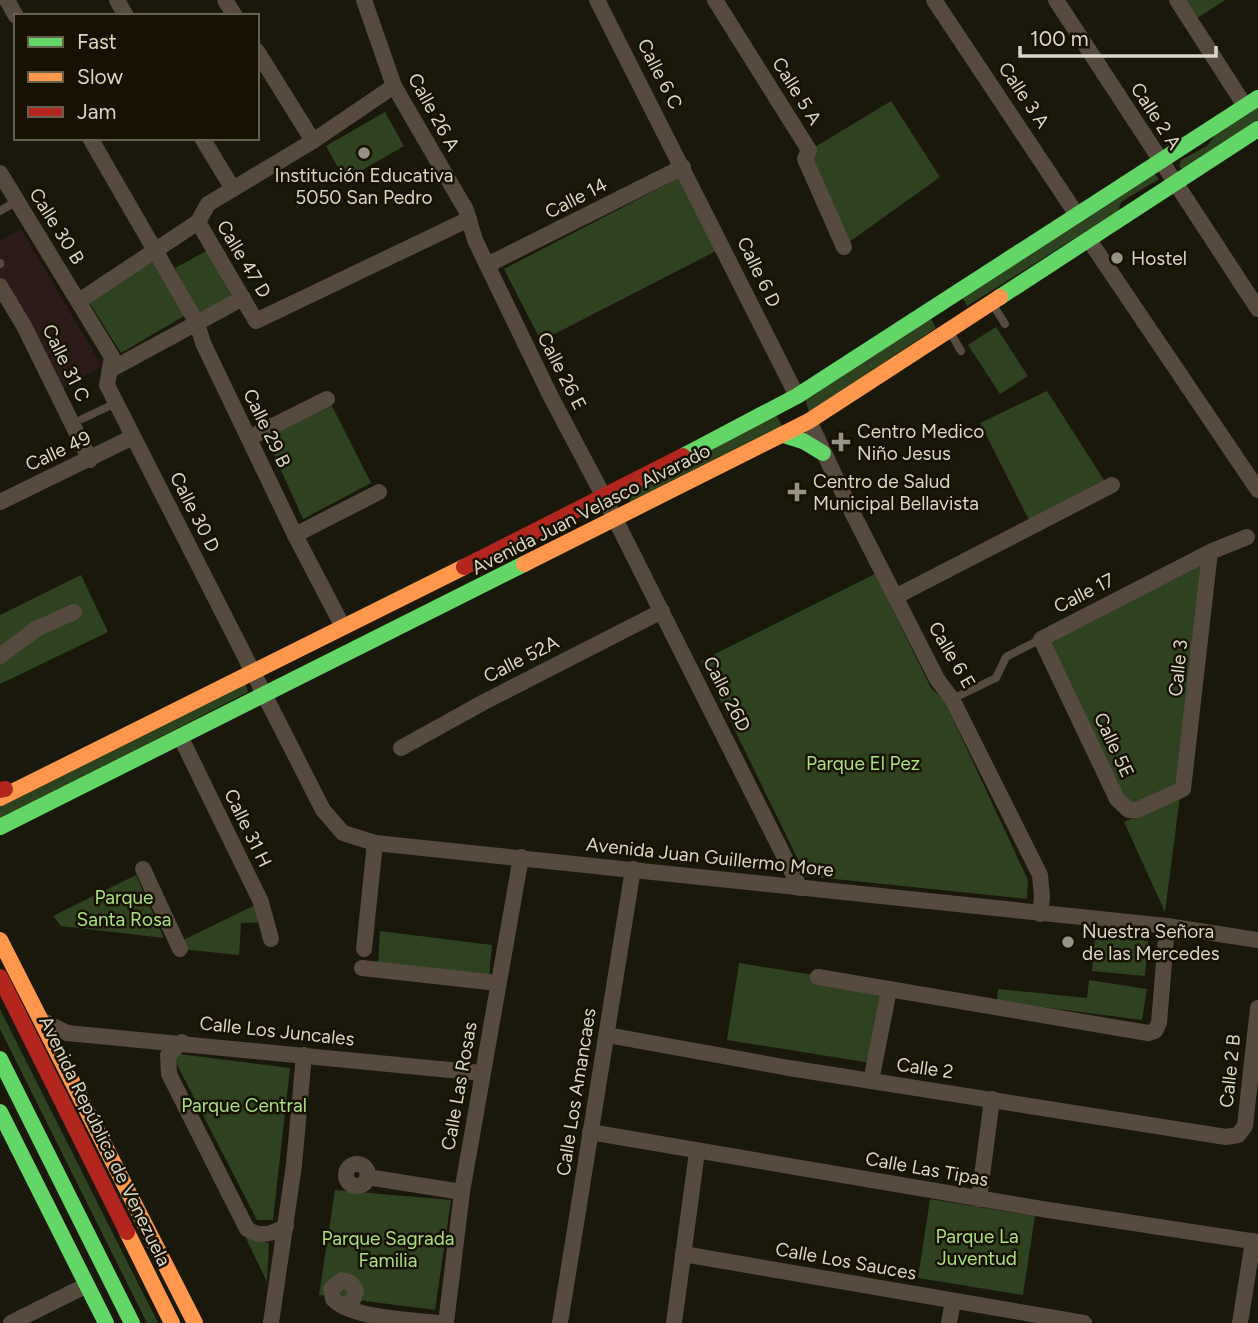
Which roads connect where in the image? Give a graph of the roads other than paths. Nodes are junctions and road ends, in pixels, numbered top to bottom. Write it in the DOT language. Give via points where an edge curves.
graph roads {
  1 [pos="364,0"];
  2 [pos="597,0"];
  3 [pos="715,0"];
  4 [pos="934,0"];
  5 [pos="1056,0"];
  6 [pos="1177,0"];
  7 [pos="259,54"];
  8 [pos="394,86"];
  9 [pos="1252,102"];
  10 [pos="1258,130"];
  11 [pos="91,140"];
  12 [pos="203,140"];
  13 [pos="313,141"];
  14 [pos="1161,162"];
  15 [pos="683,167"];
  16 [pos="0,173"];
  17 [pos="1175,184"];
  18 [pos="233,189"];
  19 [pos="17,201"];
  20 [pos="0,211"];
  21 [pos="1077,215"];
  22 [pos="469,219"];
  23 [pos="198,222"];
  24 [pos="475,240"];
  25 [pos="1089,240"];
  26 [pos="844,247"];
  27 [pos="155,248"];
  28 [pos="486,265"];
  29 [pos="0,286"];
  30 [pos="243,298"];
  31 [pos="947,299"];
  32 [pos="79,301"];
  33 [pos="992,302"];
  34 [pos="1258,309"];
  35 [pos="197,323"];
  36 [pos="1005,324"];
  37 [pos="955,326"];
  38 [pos="961,351"];
  39 [pos="110,370"];
  40 [pos="792,398"];
  41 [pos="327,399"];
  42 [pos="116,403"];
  43 [pos="82,419"];
  44 [pos="805,423"];
  45 [pos="784,435"];
  46 [pos="133,438"];
  47 [pos="249,438"];
  48 [pos="824,453"];
  49 [pos="90,460"];
  50 [pos="1112,485"];
  51 [pos="1258,491"];
  52 [pos="379,492"];
  53 [pos="604,497"];
  54 [pos="0,502"];
  55 [pos="616,519"];
  56 [pos="295,535"];
  57 [pos="1247,537"];
  58 [pos="1210,552"];
  59 [pos="895,597"];
  60 [pos="662,611"];
  61 [pos="74,612"];
  62 [pos="344,626"];
  63 [pos="1041,639"];
  64 [pos="0,656"];
  65 [pos="253,672"];
  66 [pos="265,695"];
  67 [pos="952,699"];
  68 [pos="181,738"];
  69 [pos="401,748"];
  70 [pos="1183,789"];
  71 [pos="1,791"];
  72 [pos="19,818"];
  73 [pos="0,827"];
  74 [pos="374,842"];
  75 [pos="0,848"];
  76 [pos="521,857"];
  77 [pos="143,869"];
  78 [pos="633,869"];
  79 [pos="800,888"];
  80 [pos="1040,914"];
  81 [pos="1167,926"];
  82 [pos="271,939"];
  83 [pos="0,940"];
  84 [pos="1258,940"];
  85 [pos="180,949"];
  86 [pos="364,949"];
  87 [pos="362,968"];
  88 [pos="0,977"];
  89 [pos="818,977"];
  90 [pos="498,983"];
  91 [pos="888,990"];
  92 [pos="1258,1008"];
  93 [pos="43,1021"];
  94 [pos="67,1033"];
  95 [pos="607,1035"];
  96 [pos="182,1042"];
  97 [pos="59,1052"];
  98 [pos="304,1055"];
  99 [pos="0,1059"];
  100 [pos="481,1073"];
  101 [pos="871,1081"];
  102 [pos="992,1099"];
  103 [pos="0,1112"];
  104 [pos="590,1132"];
  105 [pos="1238,1135"];
  106 [pos="6,1137"];
  107 [pos="698,1152"];
  108 [pos="367,1177"];
  109 [pos="462,1192"];
  110 [pos="979,1199"];
  111 [pos="286,1226"];
  112 [pos="1256,1241"];
  113 [pos="683,1254"];
  114 [pos="87,1285"];
  115 [pos="953,1301"];
  116 [pos="345,1305"];
  117 [pos="11,1323"];
  118 [pos="106,1323"];
  119 [pos="132,1323"];
  120 [pos="172,1323"];
  121 [pos="195,1323"];
  122 [pos="271,1323"];
  123 [pos="438,1323"];
  124 [pos="446,1323"];
  125 [pos="560,1323"];
  126 [pos="674,1323"];
  127 [pos="949,1323"];
  128 [pos="1084,1323"];
  129 [pos="1240,1323"];
  1 -- 8 [label="street, Calle 26 A"];
  2 -- 15 [label="street, Calle 6 C"];
  3 -- 26 [label="street, Calle 5 A" via="809,150 805,159"];
  4 -- 21 [label="street, Calle 3 A"];
  5 -- 14 [label="street, Calle 2 A"];
  6 -- 9 [label="street"];
  7 -- 13 [label="street"];
  8 -- 13 [label="street, Calle 47 D"];
  8 -- 22 [label="street, Calle 26 A"];
  9 -- 14 [label="main road, Avenida Juan Velasco Alvarado"];
  10 -- 17 [label="main road, Avenida Juan Velasco Alvarado"];
  11 -- 27 [label="street, Calle 29 B"];
  12 -- 18 [label="street"];
  13 -- 18 [label="street, Calle 47 D"];
  14 -- 17 [label="street, Calle 2 A"];
  14 -- 21 [label="main road, Avenida Juan Velasco Alvarado"];
  15 -- 28 [label="street, Calle 14"];
  15 -- 40 [label="street, Calle 6 D"];
  16 -- 19 [label="street, Calle 30 B"];
  17 -- 25 [label="main road, Avenida Juan Velasco Alvarado"];
  17 -- 34 [label="street"];
  18 -- 23 [label="street, Calle 47 D" via="208,204"];
  19 -- 20 [label="lane"];
  19 -- 32 [label="street, Calle 30 B"];
  21 -- 31 [label="main road, Avenida Juan Velasco Alvarado"];
  22 -- 24 [label="street, Calle 26 A"];
  22 -- 30 [label="street, Calle 47 D" via="256,321"];
  23 -- 27 [label="street"];
  23 -- 30 [label="street, Calle 47 D"];
  24 -- 28 [label="street, Calle 26 E"];
  25 -- 33 [label="main road, Avenida Juan Velasco Alvarado"];
  25 -- 51 [label="street"];
  27 -- 32 [label="street"];
  27 -- 35 [label="street, Calle 29 B"];
  28 -- 53 [label="street, Calle 26 E"];
  29 -- 49 [label="street, Calle 31 C"];
  30 -- 35 [label="street"];
  31 -- 37 [label="main road"];
  31 -- 40 [label="main road, Avenida Juan Velasco Alvarado"];
  32 -- 39 [label="street, Calle 30 B" via="112,357"];
  33 -- 36 [label="lane"];
  33 -- 37 [label="main road, Avenida Juan Velasco Alvarado"];
  35 -- 39 [label="street"];
  35 -- 47 [label="street, Calle 29 B"];
  37 -- 38 [label="lane"];
  37 -- 44 [label="main road, Avenida Juan Velasco Alvarado"];
  39 -- 42 [label="street, Calle 30 D" via="107,385"];
  40 -- 44 [label="main road"];
  40 -- 53 [label="main road, Avenida Juan Velasco Alvarado"];
  41 -- 47 [label="street"];
  42 -- 43 [label="lane"];
  42 -- 46 [label="street, Calle 30 D"];
  44 -- 45 [label="main road, Avenida Juan Velasco Alvarado"];
  44 -- 48 [label="street, Calle 6 E"];
  45 -- 48 [label="main road"];
  45 -- 55 [label="main road, Avenida Juan Velasco Alvarado"];
  46 -- 49 [label="street, Calle 49"];
  46 -- 65 [label="street, Calle 30 D"];
  47 -- 56 [label="street, Calle 29 B"];
  48 -- 59 [label="street, Calle 6 E"];
  49 -- 54 [label="street, Calle 49"];
  50 -- 59 [label="street"];
  52 -- 56 [label="street"];
  53 -- 55 [label="street, Calle 26 E"];
  53 -- 62 [label="main road, Avenida Juan Velasco Alvarado"];
  55 -- 60 [label="street, Calle 26D"];
  55 -- 66 [label="main road, Avenida Juan Velasco Alvarado"];
  56 -- 62 [label="street, Calle 29 B"];
  57 -- 58 [label="street, Calle 17"];
  58 -- 63 [label="street, Calle 17"];
  58 -- 70 [label="street, Calle 3"];
  59 -- 67 [label="street, Calle 6 E"];
  60 -- 69 [label="street, Calle 52A"];
  60 -- 79 [label="street, Calle 26D"];
  61 -- 64 [label="street" via="36,629"];
  62 -- 65 [label="main road, Avenida Juan Velasco Alvarado"];
  63 -- 67 [label="lane, Calle 17" via="1006,657 996,678"];
  63 -- 70 [label="street, Calle 5E" via="1122,806 1137,810"];
  65 -- 66 [label="street, Avenida Juan Guillermo More"];
  65 -- 71 [label="main road, Avenida Juan Velasco Alvarado" via="44,775"];
  66 -- 68 [label="main road, Avenida Juan Velasco Alvarado"];
  66 -- 74 [label="street, Avenida Juan Guillermo More" via="331,822 343,833"];
  67 -- 80 [label="street, Calle 6 E" via="1040,875"];
  68 -- 72 [label="main road, Avenida Juan Velasco Alvarado"];
  68 -- 82 [label="street, Calle 31 H" via="261,902"];
  72 -- 73 [label="main road, Avenida Juan Velasco Alvarado"];
  72 -- 75 [label="main road"];
  74 -- 76 [label="street, Avenida Juan Guillermo More"];
  74 -- 86 [label="street"];
  76 -- 78 [label="street, Avenida Juan Guillermo More"];
  76 -- 90 [label="street, Calle Las Rosas"];
  77 -- 85 [label="street"];
  78 -- 79 [label="street, Avenida Juan Guillermo More"];
  78 -- 95 [label="street, Calle Los Amancaes"];
  79 -- 80 [label="street, Avenida Juan Guillermo More"];
  80 -- 81 [label="street, Avenida Juan Guillermo More"];
  81 -- 84 [label="street, Avenida Juan Guillermo More"];
  81 -- 91 [label="street" via="1159,1023 1148,1033"];
  83 -- 93 [label="main road"];
  87 -- 90 [label="street"];
  88 -- 120 [label="main road, Avenida República de Venezuela"];
  89 -- 91 [label="street"];
  90 -- 100 [label="street, Calle Las Rosas"];
  91 -- 101 [label="street"];
  92 -- 105 [label="street, Calle 2 B" via="1245,1126"];
  93 -- 94 [label="street, Calle Los Juncales"];
  93 -- 97 [label="main road"];
  94 -- 96 [label="street, Calle Los Juncales"];
  94 -- 97 [label="street"];
  95 -- 101 [label="street, Calle 2"];
  95 -- 104 [label="street, Calle Los Amancaes"];
  96 -- 98 [label="street, Calle Los Juncales"];
  96 -- 111 [label="street" via="168,1055 169,1074 247,1229 255,1235"];
  97 -- 121 [label="main road"];
  98 -- 100 [label="street, Calle Los Juncales"];
  98 -- 111 [label="street"];
  99 -- 119 [label="main road"];
  100 -- 109 [label="street, Calle Las Rosas"];
  101 -- 102 [label="street, Calle 2"];
  102 -- 105 [label="street, Calle 2" via="1226,1137"];
  102 -- 110 [label="street"];
  103 -- 106 [label="main road"];
  104 -- 107 [label="street, Calle Las Tipas"];
  104 -- 125 [label="street, Calle Los Amancaes"];
  106 -- 114 [label="main road"];
  107 -- 110 [label="street, Calle Las Tipas"];
  107 -- 113 [label="street"];
  108 -- 109 [label="street"];
  109 -- 124 [label="street, Calle Las Rosas"];
  110 -- 112 [label="street, Calle Las Tipas"];
  111 -- 122 [label="street"];
  112 -- 129 [label="street"];
  113 -- 115 [label="street, Calle Los Sauces"];
  113 -- 126 [label="street"];
  114 -- 117 [label="street"];
  114 -- 118 [label="main road"];
  115 -- 127 [label="street"];
  115 -- 128 [label="street, Calle Los Sauces"];
  116 -- 123 [label="street" via="362,1313"];
}
